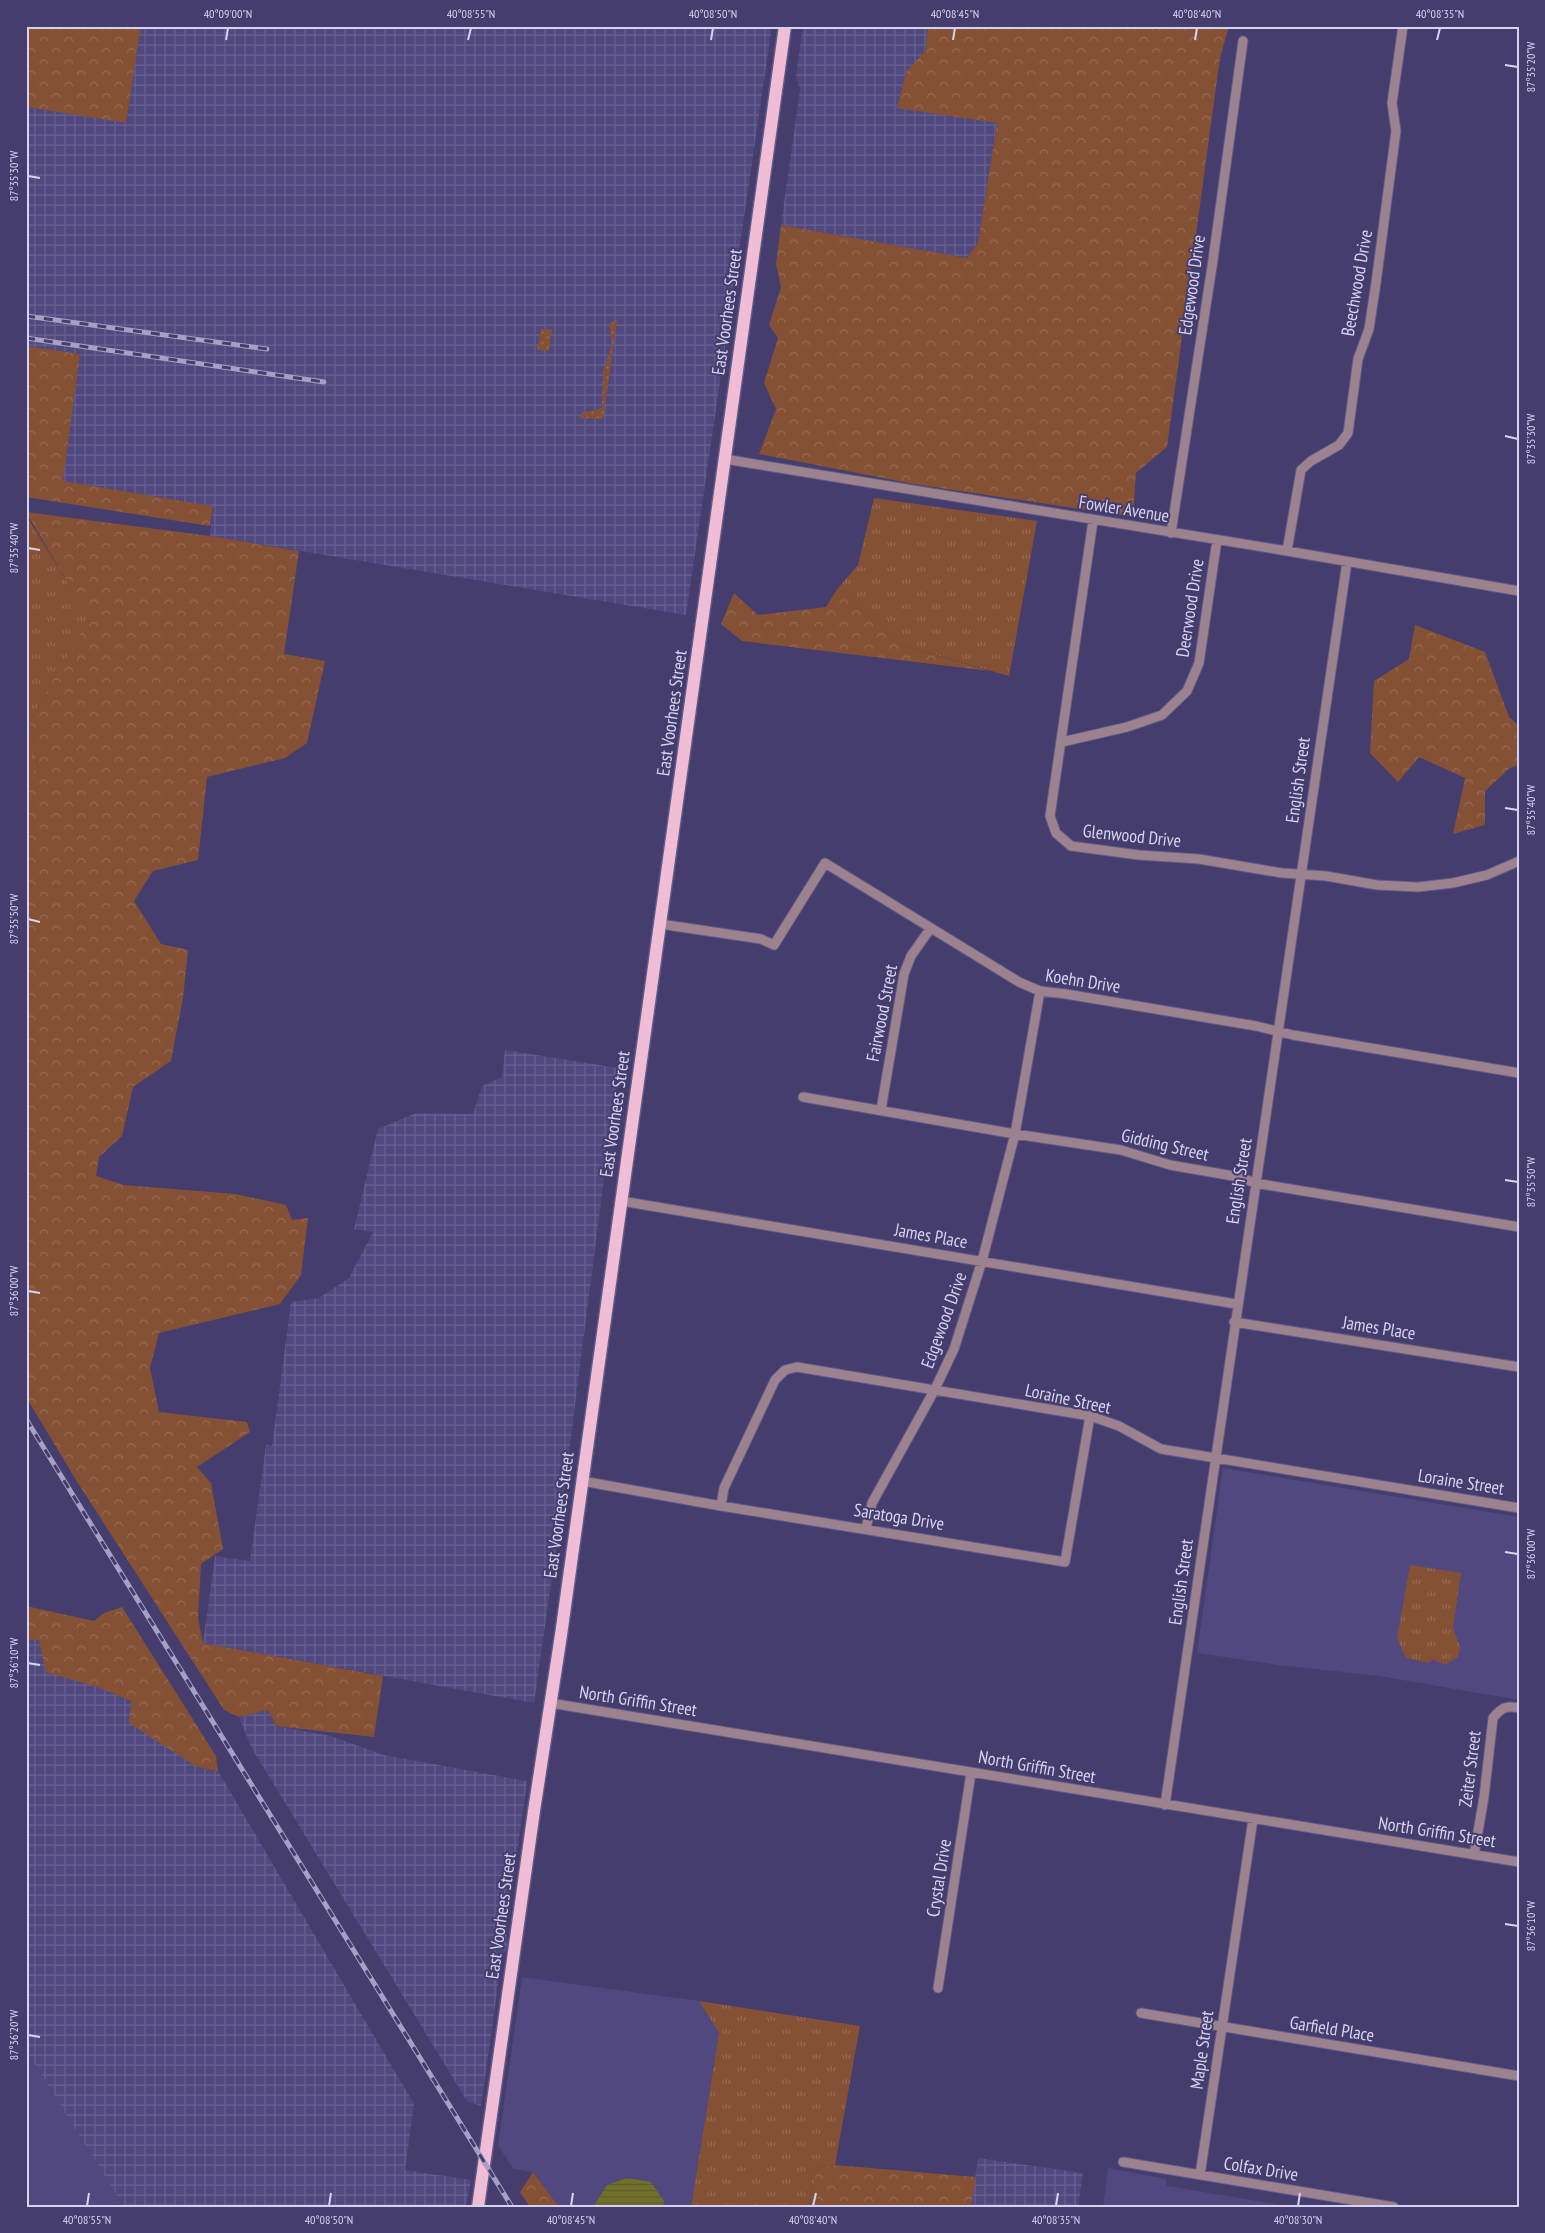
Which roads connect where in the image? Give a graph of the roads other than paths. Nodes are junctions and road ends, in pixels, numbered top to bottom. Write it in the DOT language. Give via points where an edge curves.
graph roads {
  1 [pos="786,26"];
  2 [pos="1403,26"];
  3 [pos="1243,41"];
  4 [pos="724,458"];
  5 [pos="1093,521"];
  6 [pos="1171,533"];
  7 [pos="1217,540"];
  8 [pos="1287,551"];
  9 [pos="1347,562"];
  10 [pos="1519,591"];
  11 [pos="1062,742"];
  12 [pos="1519,861"];
  13 [pos="1300,874"];
  14 [pos="660,924"];
  15 [pos="930,929"];
  16 [pos="1040,992"];
  17 [pos="1278,1031"];
  18 [pos="1519,1073"];
  19 [pos="802,1097"];
  20 [pos="881,1110"];
  21 [pos="1014,1134"];
  22 [pos="1255,1183"];
  23 [pos="621,1201"];
  24 [pos="1519,1227"];
  25 [pos="982,1261"];
  26 [pos="1236,1304"];
  27 [pos="1234,1322"];
  28 [pos="1519,1367"];
  29 [pos="934,1391"];
  30 [pos="1090,1416"];
  31 [pos="1215,1458"];
  32 [pos="582,1481"];
  33 [pos="721,1506"];
  34 [pos="1519,1508"];
  35 [pos="866,1528"];
  36 [pos="550,1703"];
  37 [pos="1519,1708"];
  38 [pos="971,1773"];
  39 [pos="1165,1805"];
  40 [pos="1253,1819"];
  41 [pos="1474,1855"];
  42 [pos="1519,1862"];
  43 [pos="938,1988"];
  44 [pos="1141,2013"];
  45 [pos="1222,2028"];
  46 [pos="1519,2076"];
  47 [pos="1123,2162"];
  48 [pos="1200,2175"];
  49 [pos="478,2207"];
  50 [pos="1394,2207"];
  1 -- 4 [label="main road, East Voorhees Street"];
  2 -- 8 [label="street, Beechwood Drive" via="1392,103 1396,131 1376,282 1369,329 1358,359 1348,433 1339,445 1301,470"];
  3 -- 6 [label="street, Edgewood Drive"];
  4 -- 5 [label="street, Fowler Avenue"];
  4 -- 14 [label="main road, East Voorhees Street"];
  5 -- 6 [label="street, Fowler Avenue"];
  5 -- 11 [label="street, Glenwood Drive"];
  6 -- 7 [label="street, Fowler Avenue"];
  7 -- 8 [label="street, Fowler Avenue"];
  7 -- 11 [label="street, Deerwood Drive" via="1199,663 1187,692 1162,715"];
  8 -- 9 [label="street, Fowler Avenue"];
  9 -- 10 [label="street, Fowler Avenue"];
  9 -- 13 [label="street, English Street"];
  11 -- 13 [label="street, Glenwood Drive" via="1050,816 1056,833 1071,846 1198,859"];
  12 -- 13 [label="street, Glenwood Drive" via="1487,875 1418,887 1377,885"];
  13 -- 17 [label="street, English Street"];
  14 -- 15 [label="street, Koehn Drive" via="761,939 774,945 826,863"];
  14 -- 23 [label="main road, East Voorhees Street"];
  15 -- 16 [label="street, Koehn Drive"];
  15 -- 20 [label="street, Fairwood Street" via="911,956 904,974"];
  16 -- 17 [label="street, Koehn Drive"];
  16 -- 21 [label="street, Edgewood Drive"];
  17 -- 18 [label="street, Koehn Drive"];
  17 -- 22 [label="street, English Street"];
  19 -- 20 [label="street, Gidding Street"];
  20 -- 21 [label="street, Gidding Street"];
  21 -- 22 [label="street, Gidding Street" via="1121,1150 1170,1165 1239,1177"];
  21 -- 25 [label="street, Edgewood Drive"];
  22 -- 24 [label="street, Gidding Street"];
  22 -- 26 [label="street, English Street"];
  23 -- 25 [label="street, James Place"];
  23 -- 32 [label="main road, East Voorhees Street"];
  25 -- 26 [label="street, James Place"];
  25 -- 29 [label="street, Edgewood Drive" via="954,1349"];
  26 -- 27 [label="street, English Street"];
  27 -- 28 [label="street, James Place"];
  27 -- 31 [label="street, English Street"];
  29 -- 30 [label="street, Loraine Street"];
  29 -- 33 [label="street, Loraine Street" via="797,1367 785,1370 776,1380 724,1488"];
  29 -- 35 [label="street, Edgewood Drive" via="872,1503"];
  30 -- 31 [label="street, Loraine Street" via="1119,1426 1161,1449"];
  30 -- 35 [label="street, Saratoga Drive" via="1065,1562"];
  31 -- 34 [label="street, Loraine Street"];
  31 -- 39 [label="street, English Street"];
  32 -- 33 [label="street, Saratoga Drive"];
  32 -- 36 [label="main road, East Voorhees Street"];
  33 -- 35 [label="street, Saratoga Drive"];
  36 -- 38 [label="street, North Griffin Street"];
  36 -- 49 [label="main road, East Voorhees Street"];
  37 -- 41 [label="street, Zeiter Street" via="1508,1706 1492,1718"];
  38 -- 39 [label="street, North Griffin Street"];
  38 -- 43 [label="street, Crystal Drive"];
  39 -- 40 [label="street, North Griffin Street"];
  40 -- 41 [label="street, North Griffin Street"];
  40 -- 45 [label="street, Maple Street"];
  41 -- 42 [label="street, North Griffin Street"];
  44 -- 45 [label="street, Garfield Place"];
  45 -- 46 [label="street, Garfield Place"];
  45 -- 48 [label="street, Maple Street"];
  47 -- 48 [label="street, Colfax Drive"];
  48 -- 50 [label="street, Colfax Drive"];
}
